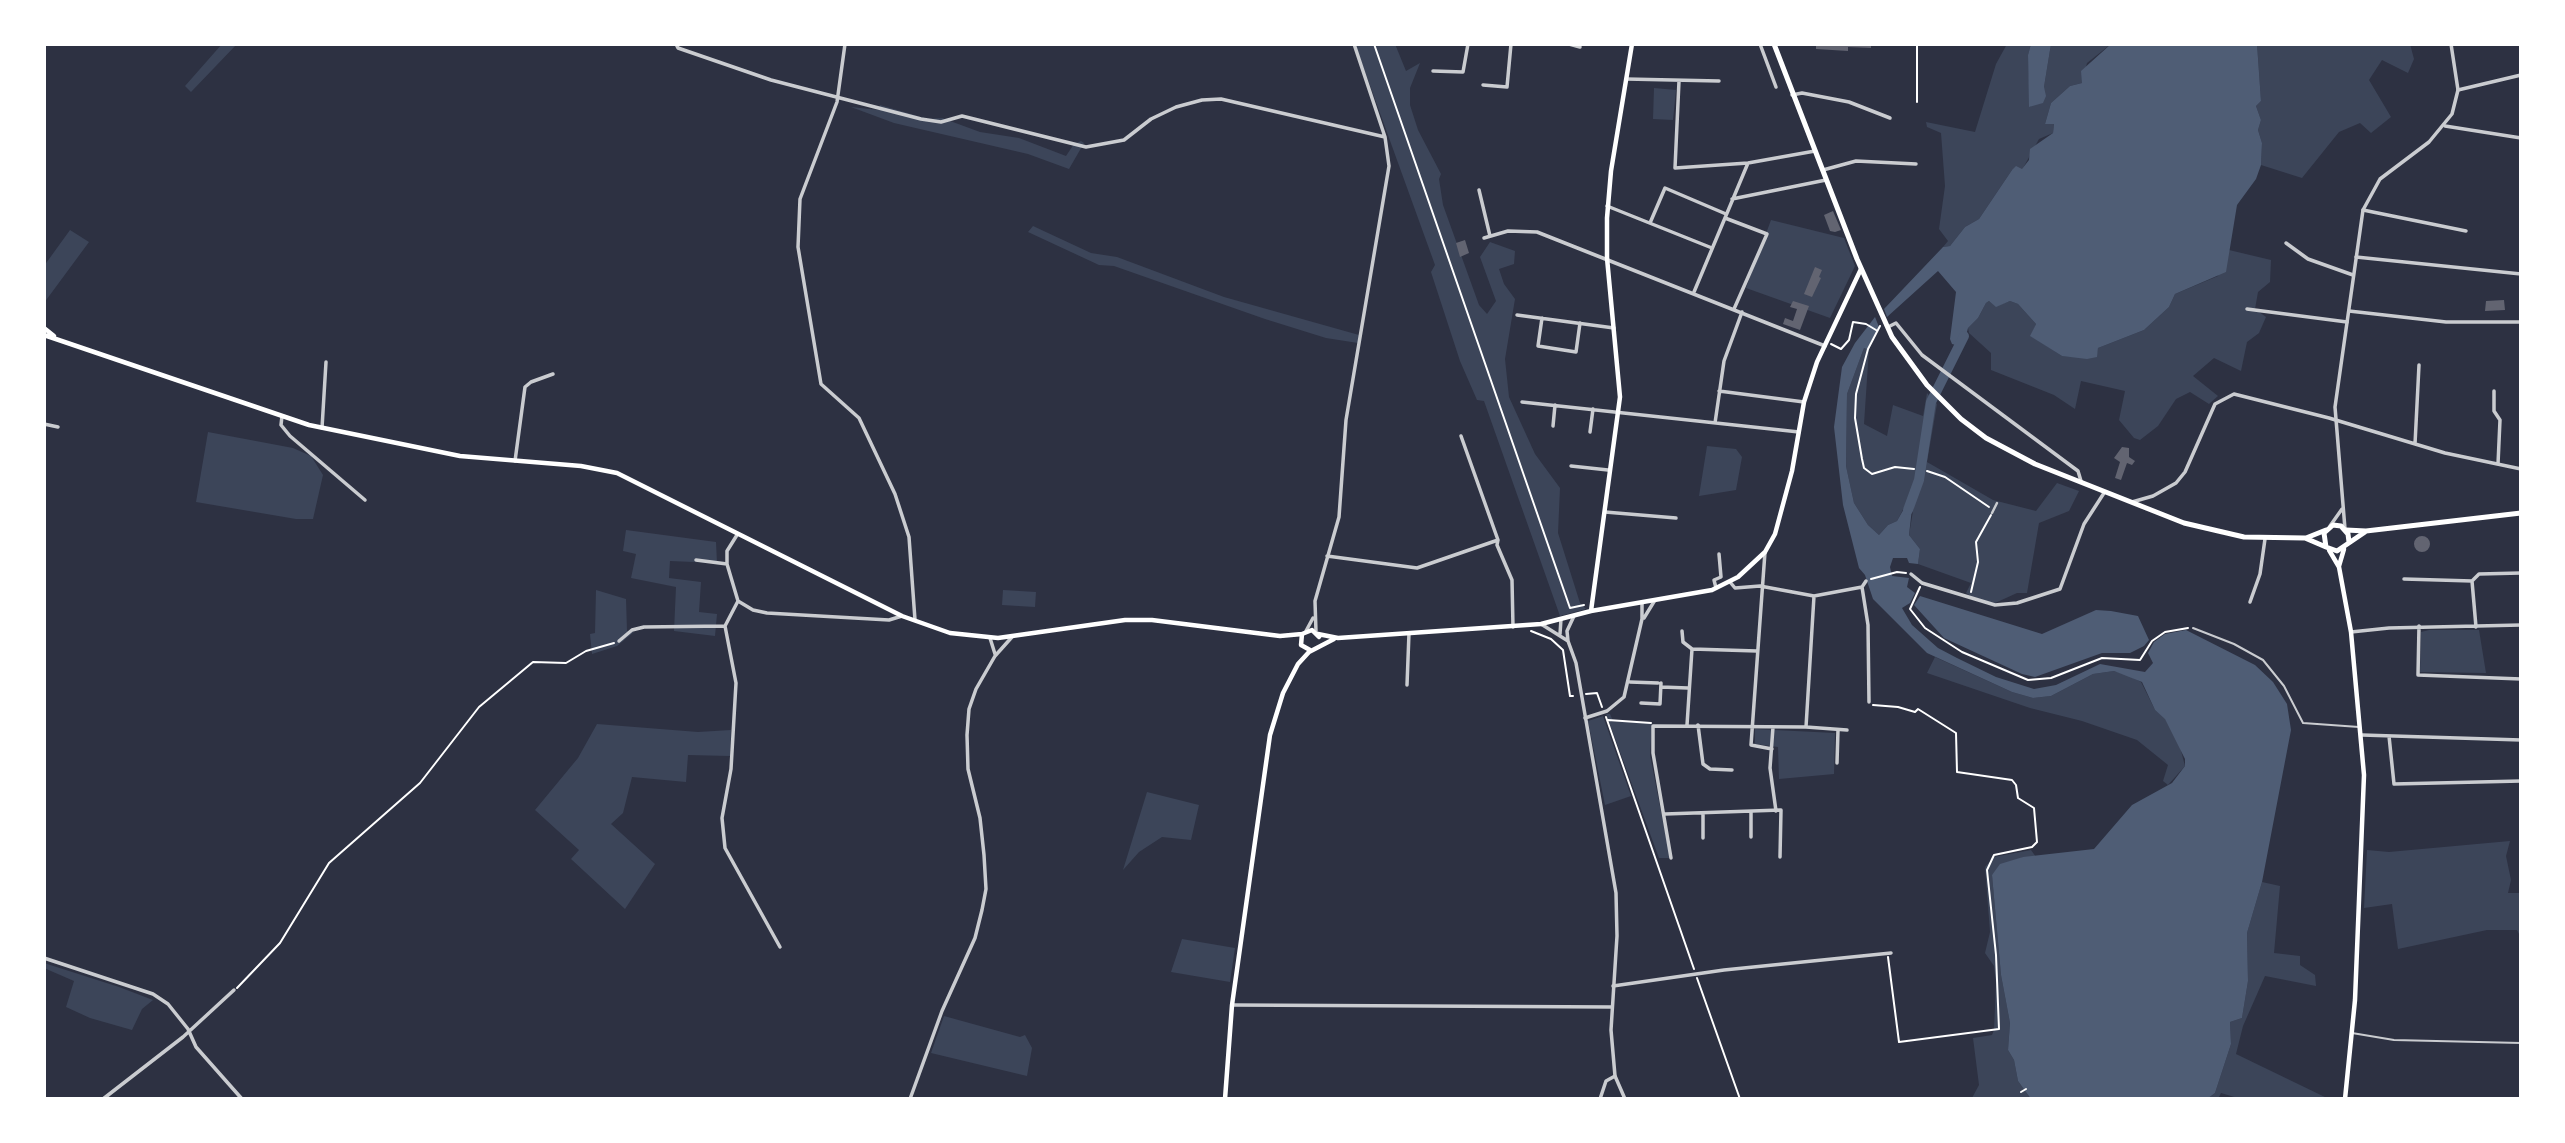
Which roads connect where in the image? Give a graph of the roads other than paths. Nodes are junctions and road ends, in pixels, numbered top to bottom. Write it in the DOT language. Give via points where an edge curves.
graph roads {
  1 [pos="676,44"];
  2 [pos="845,44"];
  3 [pos="1354,44"];
  4 [pos="1468,44"];
  5 [pos="1511,44"];
  6 [pos="1569,44"];
  7 [pos="1632,44"];
  8 [pos="1760,44"];
  9 [pos="1776,44"];
  10 [pos="2451,44"];
  11 [pos="1580,47"];
  12 [pos="1433,71"];
  13 [pos="2521,75"];
  14 [pos="1626,79"];
  15 [pos="1679,81"];
  16 [pos="1719,81"];
  17 [pos="1483,85"];
  18 [pos="1776,87"];
  19 [pos="2458,90"];
  20 [pos="1792,95"];
  21 [pos="837,98"];
  22 [pos="1890,118"];
  23 [pos="2445,126"];
  24 [pos="1385,137"];
  25 [pos="2521,138"];
  26 [pos="1815,151"];
  27 [pos="1748,163"];
  28 [pos="1916,164"];
  29 [pos="1823,170"];
  30 [pos="1826,180"];
  31 [pos="1479,190"];
  32 [pos="1732,200"];
  33 [pos="1607,206"];
  34 [pos="2363,210"];
  35 [pos="1725,216"];
  36 [pos="1650,223"];
  37 [pos="2466,231"];
  38 [pos="1490,236"];
  39 [pos="1484,238"];
  40 [pos="2286,243"];
  41 [pos="1712,247"];
  42 [pos="2356,257"];
  43 [pos="1607,258"];
  44 [pos="1862,264"];
  45 [pos="2521,274"];
  46 [pos="2353,275"];
  47 [pos="1693,292"];
  48 [pos="1734,309"];
  49 [pos="2248,309"];
  50 [pos="2349,311"];
  51 [pos="1742,312"];
  52 [pos="1517,315"];
  53 [pos="1542,318"];
  54 [pos="2347,322"];
  55 [pos="2521,322"];
  56 [pos="1580,323"];
  57 [pos="1888,327"];
  58 [pos="44,328"];
  59 [pos="1614,328"];
  60 [pos="44,335"];
  61 [pos="54,336"];
  62 [pos="1826,344"];
  63 [pos="326,362"];
  64 [pos="2419,365"];
  65 [pos="553,374"];
  66 [pos="1718,391"];
  67 [pos="2494,391"];
  68 [pos="1522,402"];
  69 [pos="1804,402"];
  70 [pos="1555,405"];
  71 [pos="1593,409"];
  72 [pos="1618,412"];
  73 [pos="282,416"];
  74 [pos="2335,419"];
  75 [pos="1715,423"];
  76 [pos="44,424"];
  77 [pos="1553,426"];
  78 [pos="58,427"];
  79 [pos="322,428"];
  80 [pos="1590,432"];
  81 [pos="1799,432"];
  82 [pos="1461,436"];
  83 [pos="2415,444"];
  84 [pos="514,461"];
  85 [pos="2063,463"];
  86 [pos="2498,464"];
  87 [pos="1571,466"];
  88 [pos="2521,469"];
  89 [pos="1608,470"];
  90 [pos="2058,474"];
  91 [pos="2081,483"];
  92 [pos="2104,493"];
  93 [pos="365,500"];
  94 [pos="2134,502"];
  95 [pos="1997,503"];
  96 [pos="2343,508"];
  97 [pos="1602,512"];
  98 [pos="1992,513"];
  99 [pos="2521,513"];
  100 [pos="1676,518"];
  101 [pos="2327,529"];
  102 [pos="2346,529"];
  103 [pos="2366,531"];
  104 [pos="737,535"];
  105 [pos="2305,538"];
  106 [pos="2265,539"];
  107 [pos="1498,540"];
  108 [pos="2348,542"];
  109 [pos="2328,548"];
  110 [pos="2344,548"];
  111 [pos="1765,552"];
  112 [pos="1719,554"];
  113 [pos="1327,556"];
  114 [pos="696,560"];
  115 [pos="727,564"];
  116 [pos="2339,567"];
  117 [pos="2521,573"];
  118 [pos="1911,574"];
  119 [pos="2404,579"];
  120 [pos="1866,580"];
  121 [pos="2472,581"];
  122 [pos="1730,582"];
  123 [pos="1760,586"];
  124 [pos="1862,587"];
  125 [pos="1716,588"];
  126 [pos="1814,596"];
  127 [pos="738,600"];
  128 [pos="1655,600"];
  129 [pos="2250,602"];
  130 [pos="1642,603"];
  131 [pos="1591,611"];
  132 [pos="1314,612"];
  133 [pos="1574,613"];
  134 [pos="902,616"];
  135 [pos="1642,619"];
  136 [pos="1561,620"];
  137 [pos="915,621"];
  138 [pos="1541,624"];
  139 [pos="2521,625"];
  140 [pos="724,626"];
  141 [pos="2420,626"];
  142 [pos="1513,627"];
  143 [pos="2476,627"];
  144 [pos="2193,628"];
  145 [pos="1567,631"];
  146 [pos="1682,631"];
  147 [pos="2351,632"];
  148 [pos="1304,633"];
  149 [pos="1317,633"];
  150 [pos="1409,633"];
  151 [pos="1560,634"];
  152 [pos="1013,636"];
  153 [pos="1280,636"];
  154 [pos="989,638"];
  155 [pos="1338,638"];
  156 [pos="619,641"];
  157 [pos="1568,641"];
  158 [pos="1301,645"];
  159 [pos="1319,645"];
  160 [pos="1692,649"];
  161 [pos="1311,650"];
  162 [pos="1757,651"];
  163 [pos="995,656"];
  164 [pos="1298,664"];
  165 [pos="2521,679"];
  166 [pos="1630,682"];
  167 [pos="1660,684"];
  168 [pos="1407,685"];
  169 [pos="1688,688"];
  170 [pos="1869,702"];
  171 [pos="1641,703"];
  172 [pos="1585,718"];
  173 [pos="1687,725"];
  174 [pos="1698,725"];
  175 [pos="1752,726"];
  176 [pos="1807,726"];
  177 [pos="1773,727"];
  178 [pos="2362,727"];
  179 [pos="1838,730"];
  180 [pos="1847,730"];
  181 [pos="2362,736"];
  182 [pos="2389,736"];
  183 [pos="2521,740"];
  184 [pos="1772,749"];
  185 [pos="1837,763"];
  186 [pos="1732,770"];
  187 [pos="2521,781"];
  188 [pos="1776,811"];
  189 [pos="1751,812"];
  190 [pos="1703,813"];
  191 [pos="1665,814"];
  192 [pos="1751,837"];
  193 [pos="1703,838"];
  194 [pos="1780,857"];
  195 [pos="1671,858"];
  196 [pos="780,947"];
  197 [pos="1888,953"];
  198 [pos="44,958"];
  199 [pos="1613,986"];
  200 [pos="234,990"];
  201 [pos="1232,1005"];
  202 [pos="1612,1007"];
  203 [pos="188,1029"];
  204 [pos="2352,1034"];
  205 [pos="2521,1043"];
  206 [pos="1615,1076"];
  207 [pos="103,1099"];
  208 [pos="242,1099"];
  209 [pos="910,1099"];
  210 [pos="1225,1099"];
  211 [pos="1600,1099"];
  212 [pos="1625,1099"];
  213 [pos="2346,1099"];
  1 -- 21 [label="street" via="771,80"];
  2 -- 21 [label="street"];
  3 -- 24 [label="street"];
  4 -- 12 [label="street" via="1463,72"];
  5 -- 17 [label="street" via="1507,86"];
  6 -- 11 [label="street"];
  7 -- 14 [label="main road"];
  8 -- 18 [label="street"];
  9 -- 20 [label="main road"];
  10 -- 19 [label="street"];
  13 -- 19 [label="street"];
  14 -- 15 [label="street"];
  14 -- 33 [label="main road"];
  15 -- 16 [label="street"];
  15 -- 27 [label="street" via="1675,168"];
  19 -- 23 [label="street"];
  20 -- 22 [label="street" via="1849,102"];
  20 -- 26 [label="main road"];
  21 -- 24 [label="street" via="930,121 962,116 1096,148 1124,140 1151,119 1177,107 1211,99"];
  21 -- 137 [label="street" via="800,199 798,247 821,384 859,418 895,494 909,537"];
  23 -- 25 [label="street"];
  23 -- 34 [label="street" via="2379,179"];
  24 -- 113 [label="street" via="1389,166 1346,420 1340,509"];
  26 -- 27 [label="street"];
  26 -- 29 [label="main road"];
  27 -- 32 [label="street"];
  28 -- 29 [label="street" via="1856,161"];
  29 -- 30 [label="main road"];
  30 -- 32 [label="street"];
  30 -- 44 [label="main road"];
  31 -- 38 [label="street"];
  32 -- 35 [label="street"];
  33 -- 36 [label="street"];
  33 -- 43 [label="main road"];
  34 -- 37 [label="street"];
  34 -- 42 [label="street"];
  35 -- 36 [label="street" via="1665,188"];
  35 -- 41 [label="street"];
  35 -- 48 [label="street" via="1767,234"];
  36 -- 41 [label="street"];
  38 -- 39 [label="street"];
  38 -- 43 [label="street" via="1537,232"];
  40 -- 46 [label="street" via="2308,259"];
  41 -- 47 [label="street"];
  42 -- 45 [label="street"];
  42 -- 46 [label="street"];
  43 -- 47 [label="street"];
  43 -- 59 [label="main road"];
  44 -- 57 [label="main road"];
  44 -- 62 [label="main road"];
  46 -- 50 [label="street"];
  47 -- 48 [label="street"];
  48 -- 51 [label="street"];
  49 -- 54 [label="street"];
  50 -- 54 [label="street"];
  50 -- 55 [label="street" via="2446,322"];
  51 -- 62 [label="street"];
  51 -- 66 [label="street"];
  52 -- 53 [label="street"];
  53 -- 56 [label="street"];
  53 -- 56 [label="street" via="1538,346 1576,352"];
  54 -- 74 [label="street"];
  56 -- 59 [label="street"];
  57 -- 85 [label="street" via="1896,323 1922,355"];
  57 -- 90 [label="main road" via="1941,400 1986,438"];
  58 -- 61 [label="main road"];
  59 -- 72 [label="main road"];
  60 -- 61 [label="main road"];
  61 -- 73 [label="main road"];
  62 -- 69 [label="main road"];
  63 -- 79 [label="street"];
  64 -- 83 [label="street"];
  65 -- 84 [label="street" via="526,387"];
  66 -- 69 [label="street"];
  66 -- 75 [label="street"];
  67 -- 86 [label="street" via="2494,411 2500,420"];
  68 -- 70 [label="street"];
  69 -- 81 [label="main road"];
  70 -- 71 [label="street"];
  70 -- 77 [label="street"];
  71 -- 72 [label="street"];
  71 -- 80 [label="street"];
  72 -- 75 [label="street"];
  72 -- 89 [label="main road"];
  73 -- 79 [label="main road"];
  73 -- 93 [label="street" via="281,425 290,436"];
  74 -- 83 [label="street"];
  74 -- 94 [label="street" via="2242,394 2224,397 2209,414 2176,483"];
  74 -- 96 [label="street"];
  75 -- 81 [label="street"];
  76 -- 78 [label="street"];
  79 -- 84 [label="main road"];
  81 -- 111 [label="main road" via="1785,505"];
  82 -- 107 [label="street"];
  83 -- 86 [label="street"];
  84 -- 104 [label="main road" via="617,473"];
  85 -- 90 [label="street"];
  85 -- 91 [label="street" via="2081,475"];
  86 -- 88 [label="street"];
  87 -- 89 [label="street"];
  89 -- 97 [label="main road"];
  90 -- 91 [label="main road"];
  91 -- 92 [label="main road"];
  92 -- 94 [label="main road"];
  92 -- 118 [label="street" via="2087,516 2060,589 2005,605 1969,599 1922,583"];
  94 -- 106 [label="main road" via="2206,530"];
  95 -- 98 [label="street"];
  96 -- 101 [label="street"];
  96 -- 102 [label="street"];
  97 -- 100 [label="street"];
  97 -- 131 [label="main road"];
  99 -- 103 [label="main road"];
  101 -- 102 [label="main road" via="2337,525"];
  101 -- 105 [label="main road"];
  101 -- 109 [label="main road" via="2323,540"];
  102 -- 103 [label="main road"];
  102 -- 108 [label="main road"];
  103 -- 108 [label="main road"];
  104 -- 115 [label="street" via="727,551"];
  104 -- 134 [label="main road"];
  105 -- 106 [label="main road"];
  105 -- 109 [label="main road"];
  106 -- 129 [label="street"];
  107 -- 113 [label="street" via="1418,568"];
  107 -- 142 [label="street" via="1513,589"];
  108 -- 110 [label="main road"];
  109 -- 110 [label="main road"];
  109 -- 116 [label="main road"];
  110 -- 116 [label="main road"];
  111 -- 122 [label="main road"];
  111 -- 123 [label="street"];
  112 -- 125 [label="street" via="1721,577 1714,580"];
  113 -- 132 [label="street"];
  114 -- 115 [label="street"];
  115 -- 127 [label="street"];
  116 -- 147 [label="main road"];
  117 -- 121 [label="street" via="2479,574"];
  119 -- 121 [label="street"];
  120 -- 124 [label="street"];
  121 -- 143 [label="street"];
  122 -- 123 [label="street" via="1735,588"];
  122 -- 125 [label="main road"];
  123 -- 126 [label="street"];
  123 -- 162 [label="street"];
  124 -- 126 [label="street"];
  124 -- 170 [label="street" via="1868,625"];
  125 -- 128 [label="main road"];
  126 -- 176 [label="street"];
  127 -- 134 [label="street" via="767,613 890,620"];
  127 -- 140 [label="street"];
  128 -- 130 [label="main road"];
  128 -- 135 [label="street"];
  130 -- 131 [label="main road"];
  130 -- 135 [label="street"];
  131 -- 133 [label="main road"];
  132 -- 148 [label="street"];
  132 -- 149 [label="street"];
  133 -- 136 [label="main road"];
  133 -- 145 [label="street"];
  134 -- 137 [label="main road"];
  135 -- 166 [label="street"];
  136 -- 138 [label="main road"];
  136 -- 145 [label="street"];
  136 -- 151 [label="street"];
  137 -- 154 [label="main road" via="950,633"];
  138 -- 142 [label="main road"];
  138 -- 151 [label="street"];
  139 -- 143 [label="street"];
  140 -- 156 [label="street" via="644,627"];
  140 -- 196 [label="street" via="736,683 731,769 722,818 725,848"];
  141 -- 143 [label="street"];
  141 -- 147 [label="street"];
  141 -- 165 [label="street" via="2418,675"];
  142 -- 150 [label="main road"];
  144 -- 178 [label="lane" via="2263,660 2284,686 2303,723"];
  145 -- 157 [label="street"];
  146 -- 160 [label="street" via="1683,642"];
  147 -- 178 [label="main road"];
  148 -- 149 [label="main road"];
  148 -- 153 [label="main road"];
  148 -- 158 [label="main road"];
  149 -- 155 [label="main road"];
  149 -- 159 [label="main road"];
  150 -- 155 [label="main road"];
  150 -- 168 [label="street"];
  151 -- 157 [label="street"];
  152 -- 153 [label="main road" via="1125,620"];
  152 -- 154 [label="main road"];
  152 -- 163 [label="street"];
  153 -- 158 [label="main road"];
  154 -- 163 [label="street"];
  155 -- 159 [label="main road"];
  157 -- 172 [label="street"];
  158 -- 161 [label="main road"];
  158 -- 164 [label="main road"];
  159 -- 161 [label="main road"];
  160 -- 162 [label="street"];
  160 -- 169 [label="street"];
  161 -- 164 [label="main road"];
  162 -- 175 [label="street"];
  163 -- 209 [label="street" via="970,709 966,753 980,818 986,889 982,910"];
  164 -- 201 [label="main road" via="1269,740"];
  166 -- 167 [label="street"];
  166 -- 172 [label="street" via="1617,705"];
  167 -- 169 [label="street"];
  167 -- 171 [label="street" via="1660,704"];
  169 -- 173 [label="street"];
  172 -- 199 [label="street" via="1614,873"];
  173 -- 174 [label="street"];
  173 -- 191 [label="street" via="1653,726 1653,753"];
  174 -- 175 [label="street"];
  174 -- 186 [label="street" via="1703,764"];
  175 -- 177 [label="street"];
  175 -- 184 [label="street" via="1752,747"];
  176 -- 177 [label="street"];
  176 -- 179 [label="street"];
  177 -- 184 [label="street"];
  178 -- 181 [label="main road"];
  179 -- 180 [label="street"];
  179 -- 185 [label="street"];
  181 -- 182 [label="street"];
  181 -- 204 [label="main road" via="2364,816"];
  182 -- 183 [label="street"];
  182 -- 187 [label="street" via="2394,784"];
  184 -- 188 [label="street"];
  188 -- 189 [label="street"];
  188 -- 194 [label="street" via="1781,810"];
  189 -- 190 [label="street"];
  189 -- 192 [label="street"];
  190 -- 191 [label="street"];
  190 -- 193 [label="street"];
  191 -- 195 [label="street"];
  197 -- 199 [label="street"];
  198 -- 203 [label="street" via="153,994 168,1004"];
  199 -- 202 [label="street"];
  200 -- 203 [label="street"];
  201 -- 202 [label="street"];
  201 -- 210 [label="main road"];
  202 -- 206 [label="street"];
  203 -- 207 [label="street"];
  203 -- 208 [label="street" via="196,1047"];
  204 -- 205 [label="lane" via="2394,1040"];
  204 -- 213 [label="main road"];
  206 -- 211 [label="street" via="1606,1081"];
  206 -- 212 [label="street"];
}
